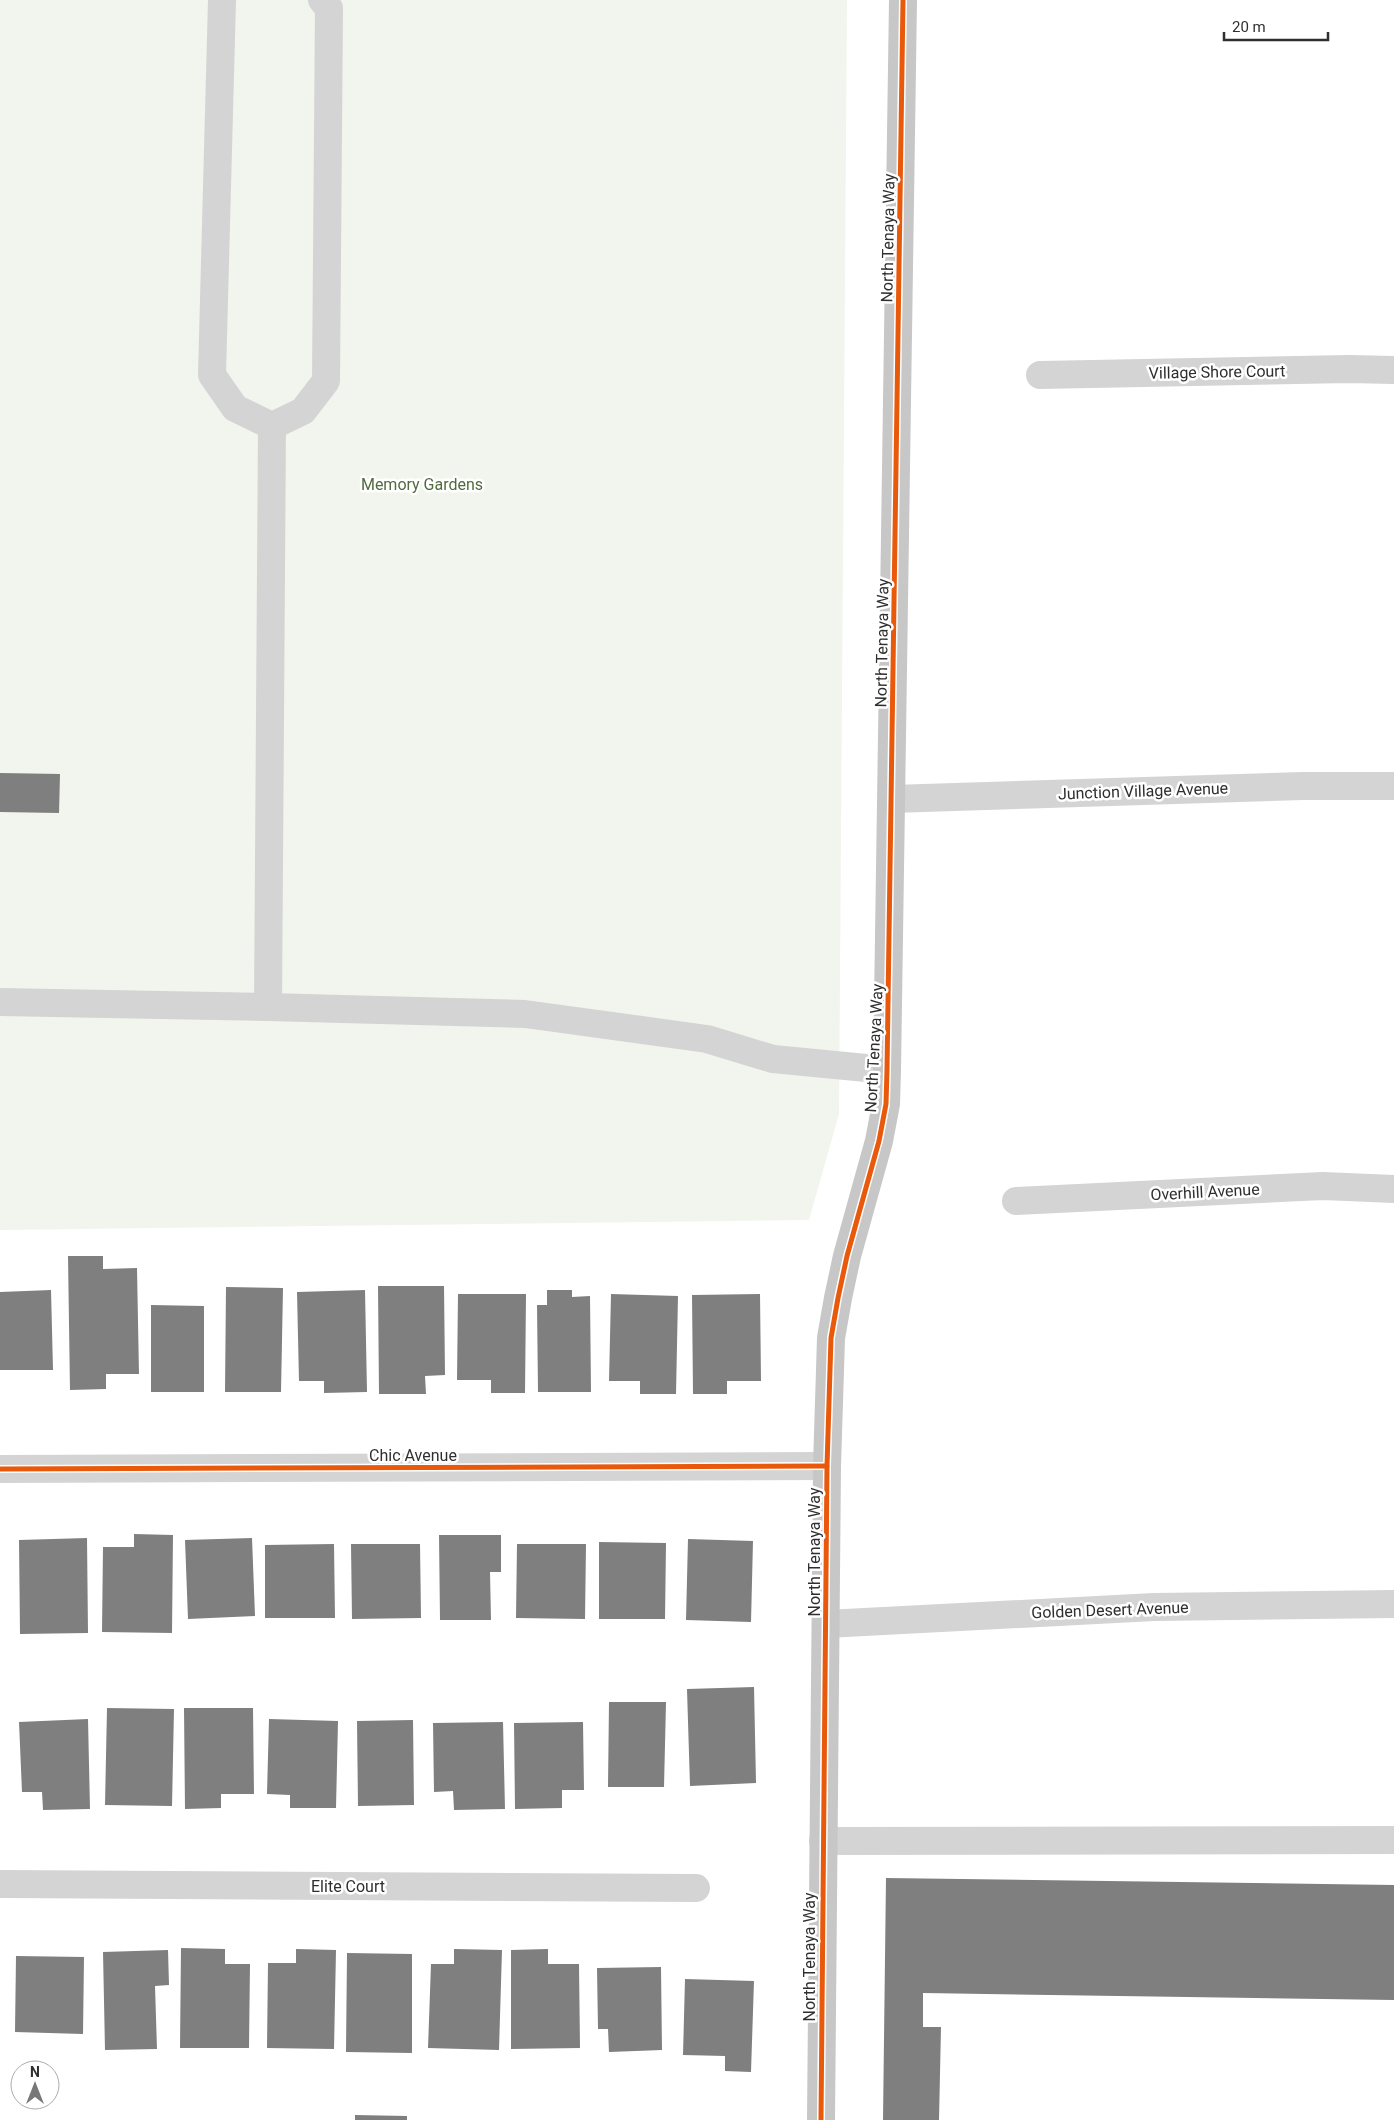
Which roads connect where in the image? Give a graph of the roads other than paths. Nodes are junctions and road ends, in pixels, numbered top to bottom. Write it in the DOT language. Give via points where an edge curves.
graph roads {
  1 [pos="222,0"];
  2 [pos="322,0"];
  3 [pos="903,0"];
  4 [pos="1394,370"];
  5 [pos="1040,376"];
  6 [pos="272,426"];
  7 [pos="1394,786"];
  8 [pos="892,799"];
  9 [pos="0,1002"];
  10 [pos="268,1007"];
  11 [pos="887,1070"];
  12 [pos="1394,1189"];
  13 [pos="1016,1201"];
  14 [pos="827,1466"];
  15 [pos="0,1470"];
  16 [pos="1394,1604"];
  17 [pos="826,1624"];
  18 [pos="1394,1840"];
  19 [pos="823,1841"];
  20 [pos="0,1884"];
  21 [pos="696,1888"];
  22 [pos="821,2120"];
  1 -- 6 [label="street" via="212,376 235,408"];
  2 -- 6 [label="street" via="329,8 326,381 303,411"];
  3 -- 8 [label="main road, North Tenaya Way"];
  4 -- 5 [label="street, Village Shore Court"];
  6 -- 10 [label="street"];
  7 -- 8 [label="street, Junction Village Avenue"];
  8 -- 11 [label="main road, North Tenaya Way"];
  9 -- 10 [label="street"];
  10 -- 11 [label="street" via="525,1014 707,1039 773,1059"];
  11 -- 14 [label="main road, North Tenaya Way" via="886,1104 879,1141 847,1256 834,1322"];
  12 -- 13 [label="street, Overhill Avenue" via="1323,1186"];
  14 -- 15 [label="street, Chic Avenue"];
  14 -- 17 [label="main road, North Tenaya Way"];
  16 -- 17 [label="street, Golden Desert Avenue" via="1154,1607"];
  17 -- 19 [label="main road, North Tenaya Way"];
  18 -- 19 [label="street"];
  19 -- 22 [label="main road, North Tenaya Way"];
  20 -- 21 [label="street, Elite Court"];
}
